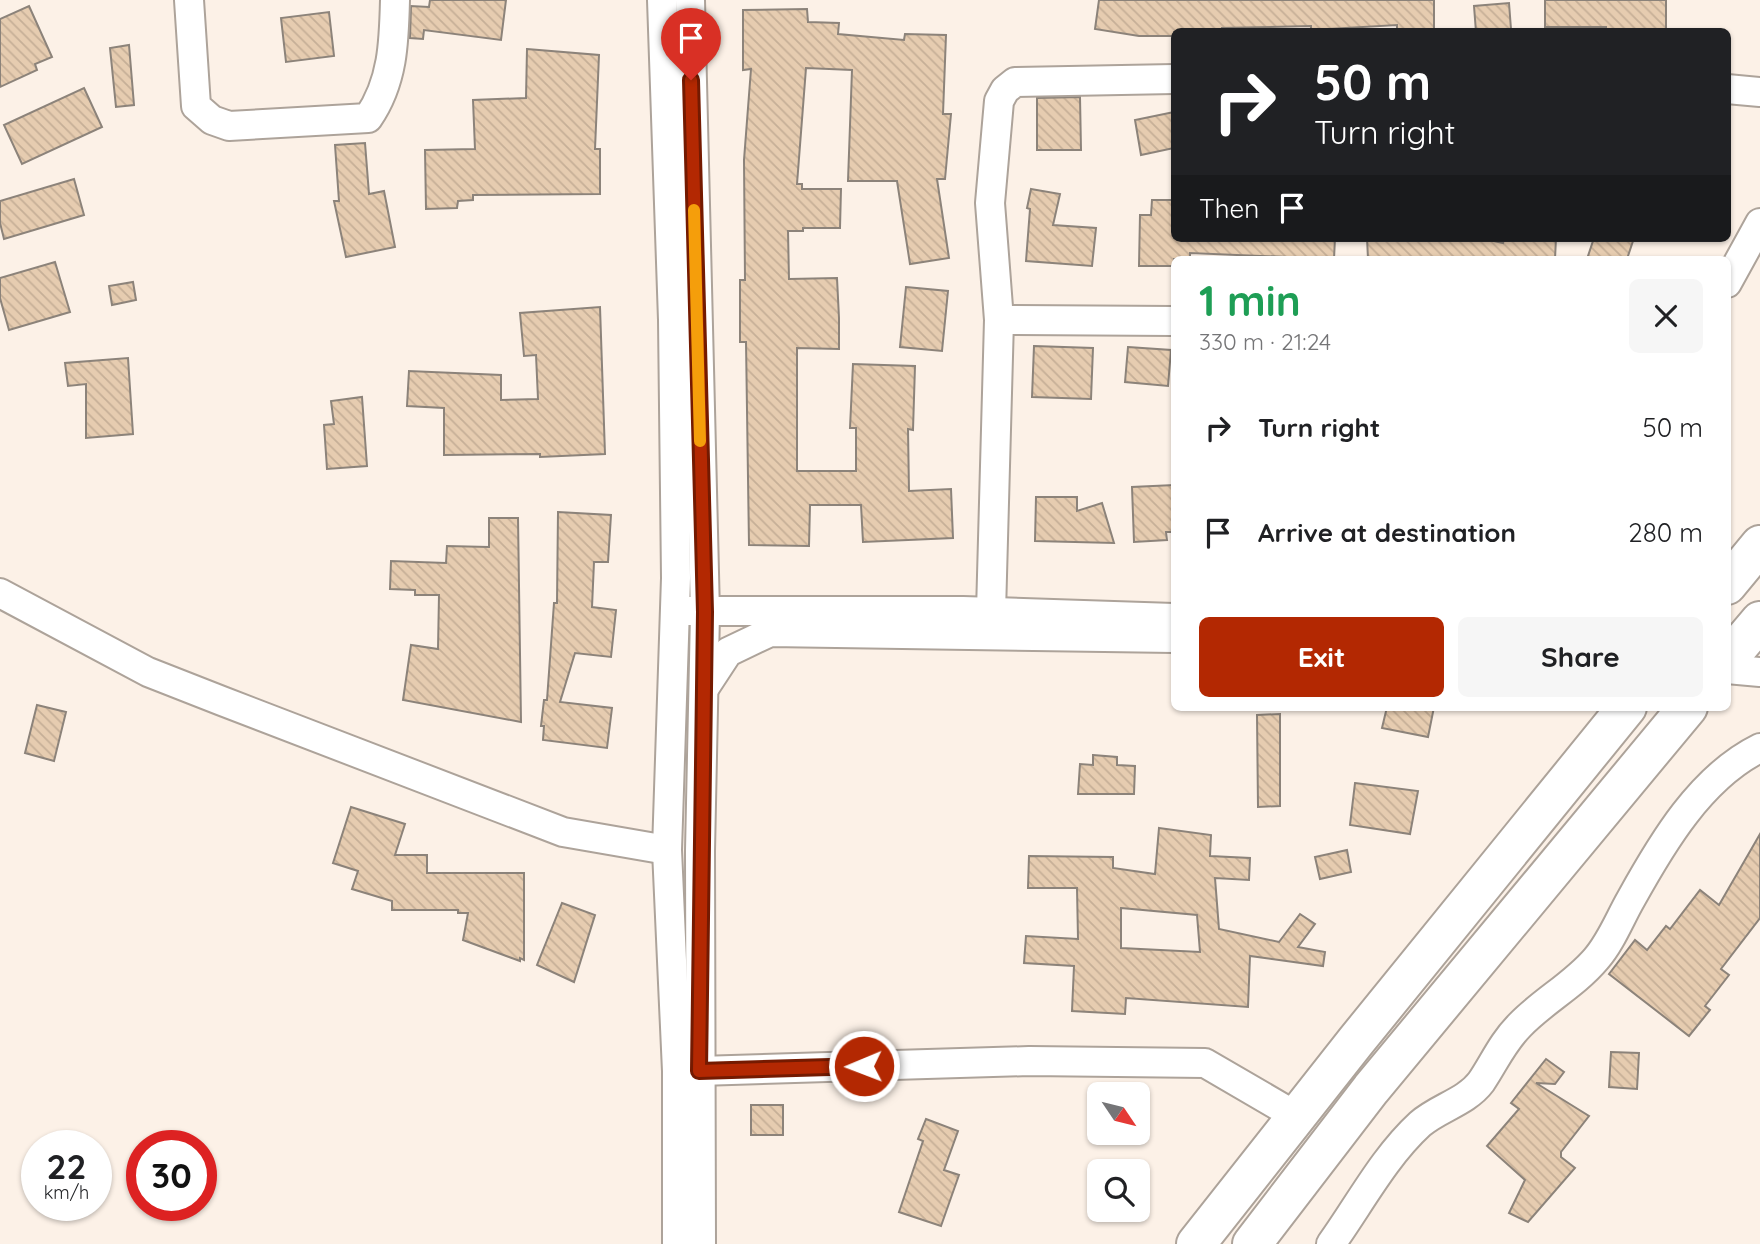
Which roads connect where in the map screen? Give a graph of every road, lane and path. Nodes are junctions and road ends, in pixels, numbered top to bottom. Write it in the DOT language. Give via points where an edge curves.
graph roads {
  1 [pos="190,0"];
  2 [pos="395,0"];
  3 [pos="662,0"];
  4 [pos="690,0"];
  5 [pos="1171,79"];
  6 [pos="1731,89"];
  7 [pos="1760,92"];
  8 [pos="1760,223"];
  9 [pos="1731,276"];
  10 [pos="999,320"];
  11 [pos="1171,321"];
  12 [pos="1760,545"];
  13 [pos="1731,580"];
  14 [pos="0,593"];
  15 [pos="675,611"];
  16 [pos="705,612"];
  17 [pos="991,612"];
  18 [pos="1171,618"];
  19 [pos="1760,621"];
  20 [pos="1171,638"];
  21 [pos="1731,655"];
  22 [pos="1731,669"];
  23 [pos="1760,672"];
  24 [pos="705,687"];
  25 [pos="1624,711"];
  26 [pos="1685,711"];
  27 [pos="1760,748"];
  28 [pos="667,850"];
  29 [pos="699,1071"];
  30 [pos="1296,1116"];
  31 [pos="677,1244"];
  32 [pos="701,1244"];
  33 [pos="1196,1244"];
  34 [pos="1252,1244"];
  35 [pos="1331,1244"];
  1 -- 2 [label="street" via="196,106 212,120 229,126 368,118 388,80"];
  3 -- 15 [label="street" via="673,320"];
  4 -- 16 [label="street"];
  5 -- 10 [label="street" via="1015,82 1004,90 999,101 990,203"];
  6 -- 7 [label="street"];
  8 -- 9 [label="street"];
  10 -- 11 [label="street"];
  10 -- 17 [label="street"];
  12 -- 13 [label="highway"];
  14 -- 28 [label="street" via="148,672 234,706 563,832"];
  15 -- 16 [label="street"];
  15 -- 28 [label="street"];
  16 -- 17 [label="street"];
  16 -- 24 [label="street"];
  17 -- 18 [label="street"];
  19 -- 21 [label="highway"];
  20 -- 24 [label="street" via="770,632 728,652"];
  22 -- 23 [label="street"];
  24 -- 29 [label="street"];
  25 -- 30 [label="highway"];
  26 -- 34 [label="highway" via="1371,1089"];
  27 -- 35 [label="street" via="1714,778 1641,880 1599,956 1520,1025 1491,1060 1480,1083 1420,1124"];
  28 -- 31 [label="street" via="677,1071"];
  29 -- 30 [label="street" via="1028,1061 1205,1063"];
  29 -- 32 [label="street"];
  30 -- 33 [label="highway"];
}
